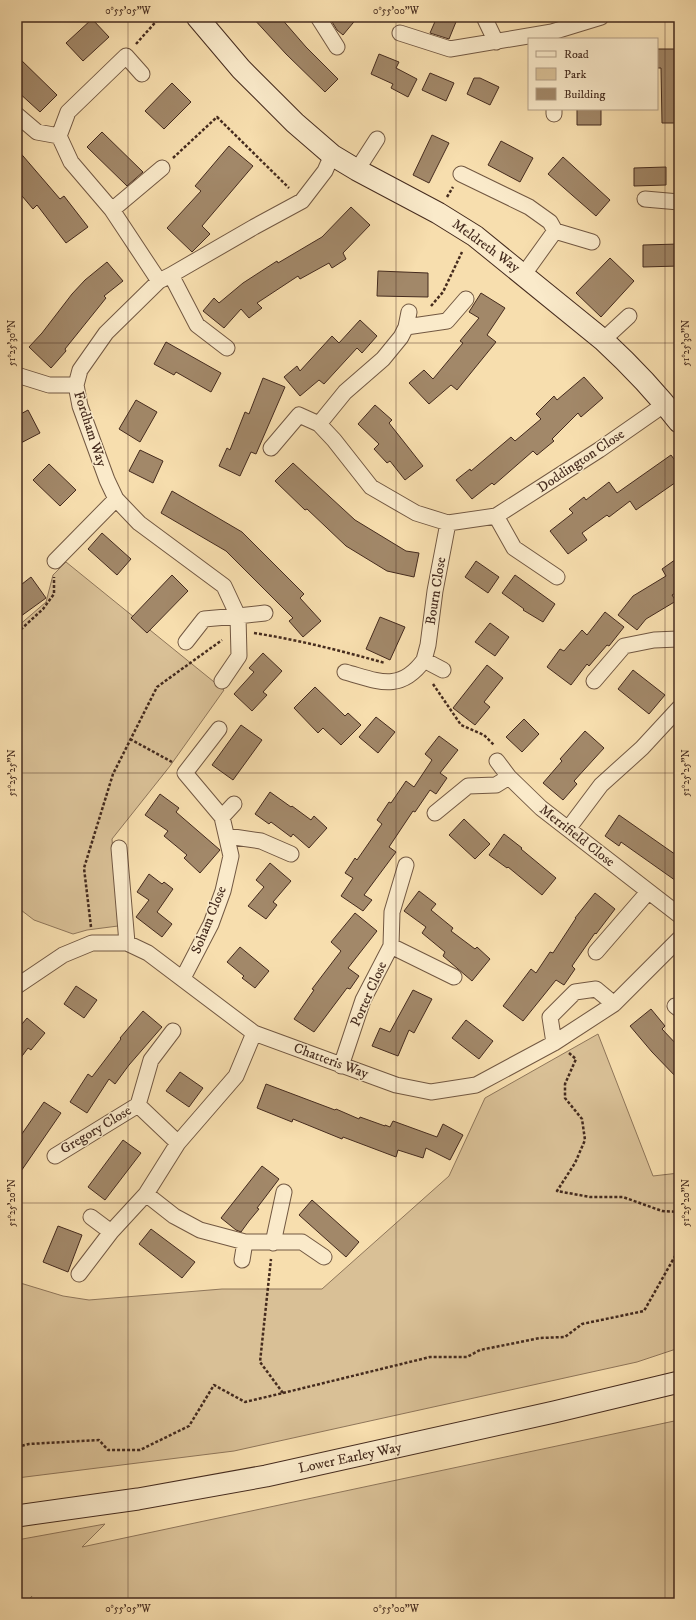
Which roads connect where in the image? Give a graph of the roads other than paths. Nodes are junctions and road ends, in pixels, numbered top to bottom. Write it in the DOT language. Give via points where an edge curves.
graph roads {
  1 [pos="197,17"];
  2 [pos="318,17"];
  3 [pos="484,17"];
  4 [pos="602,17"];
  5 [pos="400,33"];
  6 [pos="552,36"];
  7 [pos="533,38"];
  8 [pos="528,39"];
  9 [pos="496,42"];
  10 [pos="337,47"];
  11 [pos="142,74"];
  12 [pos="17,115"];
  13 [pos="60,136"];
  14 [pos="377,139"];
  15 [pos="332,155"];
  16 [pos="162,168"];
  17 [pos="357,170"];
  18 [pos="460,174"];
  19 [pos="645,199"];
  20 [pos="679,202"];
  21 [pos="112,210"];
  22 [pos="555,231"];
  23 [pos="592,242"];
  24 [pos="524,274"];
  25 [pos="165,278"];
  26 [pos="466,299"];
  27 [pos="409,312"];
  28 [pos="629,316"];
  29 [pos="406,327"];
  30 [pos="603,340"];
  31 [pos="227,348"];
  32 [pos="17,375"];
  33 [pos="76,385"];
  34 [pos="665,404"];
  35 [pos="679,422"];
  36 [pos="319,424"];
  37 [pos="271,448"];
  38 [pos="116,499"];
  39 [pos="496,516"];
  40 [pos="448,522"];
  41 [pos="55,561"];
  42 [pos="557,577"];
  43 [pos="265,613"];
  44 [pos="238,623"];
  45 [pos="679,639"];
  46 [pos="186,642"];
  47 [pos="420,666"];
  48 [pos="443,670"];
  49 [pos="344,672"];
  50 [pos="222,681"];
  51 [pos="594,682"];
  52 [pos="679,708"];
  53 [pos="219,729"];
  54 [pos="497,761"];
  55 [pos="509,777"];
  56 [pos="234,804"];
  57 [pos="435,813"];
  58 [pos="222,817"];
  59 [pos="568,829"];
  60 [pos="226,836"];
  61 [pos="119,848"];
  62 [pos="291,854"];
  63 [pos="406,865"];
  64 [pos="648,892"];
  65 [pos="679,915"];
  66 [pos="679,939"];
  67 [pos="127,942"];
  68 [pos="390,946"];
  69 [pos="596,952"];
  70 [pos="183,978"];
  71 [pos="454,978"];
  72 [pos="17,986"];
  73 [pos="614,1004"];
  74 [pos="173,1031"];
  75 [pos="254,1033"];
  76 [pos="558,1041"];
  77 [pos="341,1066"];
  78 [pos="138,1105"];
  79 [pos="178,1143"];
  80 [pos="55,1156"];
  81 [pos="284,1192"];
  82 [pos="146,1194"];
  83 [pos="91,1217"];
  84 [pos="111,1232"];
  85 [pos="246,1242"];
  86 [pos="273,1243"];
  87 [pos="324,1257"];
  88 [pos="242,1260"];
  89 [pos="79,1274"];
  90 [pos="679,1382"];
  91 [pos="17,1516"];
  1 -- 15 [label="main road, Meldreth Way" via="241,69 295,123"];
  2 -- 10 [label="street"];
  3 -- 9 [label="street"];
  4 -- 6 [label="street"];
  5 -- 9 [label="street" via="450,49"];
  6 -- 7 [label="street"];
  8 -- 9 [label="street"];
  11 -- 13 [label="street" via="126,56 68,112"];
  12 -- 13 [label="street" via="37,132"];
  13 -- 21 [label="street" via="71,162"];
  14 -- 17 [label="street"];
  15 -- 17 [label="main road, Meldreth Way"];
  15 -- 25 [label="street, Fordham Way" via="325,172 302,202 254,226"];
  16 -- 21 [label="street"];
  17 -- 24 [label="main road, Meldreth Way" via="438,213 475,236"];
  18 -- 22 [label="street" via="529,207 550,222"];
  19 -- 20 [label="street"];
  21 -- 25 [label="street"];
  22 -- 23 [label="street"];
  22 -- 24 [label="street"];
  24 -- 30 [label="main road, Meldreth Way"];
  25 -- 31 [label="street" via="197,325"];
  25 -- 33 [label="street, Fordham Way" via="106,333 80,370"];
  26 -- 29 [label="street" via="447,322"];
  27 -- 29 [label="street"];
  28 -- 30 [label="street"];
  29 -- 36 [label="street" via="383,359 345,392"];
  30 -- 34 [label="main road, Meldreth Way"];
  32 -- 33 [label="street" via="49,386"];
  33 -- 38 [label="street, Fordham Way" via="85,421"];
  34 -- 35 [label="main road, Meldreth Way"];
  34 -- 39 [label="street, Doddington Close"];
  36 -- 37 [label="street, Doddington Close" via="299,415"];
  36 -- 40 [label="street, Doddington Close" via="371,487 416,513"];
  38 -- 41 [label="street"];
  38 -- 44 [label="street, Fordham Way" via="139,523 224,586"];
  39 -- 40 [label="street, Doddington Close"];
  39 -- 42 [label="street" via="514,548"];
  40 -- 47 [label="street, Bourn Close" via="428,645"];
  43 -- 44 [label="street"];
  44 -- 46 [label="street" via="204,619"];
  44 -- 50 [label="street, Fordham Way" via="238,656"];
  45 -- 51 [label="street" via="654,640 624,646"];
  47 -- 48 [label="street"];
  47 -- 49 [label="street" via="402,680 381,682"];
  52 -- 59 [label="street" via="642,748 600,785"];
  53 -- 58 [label="street, Soham Close" via="185,773"];
  54 -- 55 [label="street, Merrifield Close"];
  55 -- 57 [label="street" via="496,785 468,786"];
  55 -- 59 [label="street, Merrifield Close" via="541,808"];
  56 -- 58 [label="street"];
  58 -- 60 [label="street, Soham Close"];
  59 -- 64 [label="street, Merrifield Close"];
  60 -- 62 [label="street" via="261,841"];
  60 -- 70 [label="street, Soham Close" via="231,856 223,891 211,924"];
  61 -- 67 [label="street"];
  63 -- 68 [label="street, Porter Close" via="392,912"];
  64 -- 65 [label="street, Merrifield Close"];
  64 -- 69 [label="street"];
  66 -- 73 [label="street, Chatteris Way"];
  67 -- 70 [label="street, Chatteris Way" via="148,953"];
  67 -- 72 [label="street, Chatteris Way" via="92,943 63,955"];
  68 -- 71 [label="street, Porter Close"];
  68 -- 77 [label="street, Porter Close" via="363,1000"];
  70 -- 75 [label="street, Chatteris Way"];
  73 -- 76 [label="street, Chatteris Way"];
  73 -- 76 [label="street" via="596,989 575,992 550,1017"];
  74 -- 78 [label="street, Gregory Close" via="151,1060"];
  75 -- 77 [label="street, Chatteris Way"];
  75 -- 79 [label="street" via="236,1076"];
  76 -- 77 [label="street, Chatteris Way" via="476,1085 431,1092 396,1084"];
  78 -- 79 [label="street, Gregory Close"];
  78 -- 80 [label="street, Gregory Close"];
  79 -- 82 [label="street"];
  81 -- 86 [label="street"];
  82 -- 84 [label="street"];
  82 -- 85 [label="street" via="174,1216 200,1230"];
  83 -- 84 [label="street"];
  84 -- 89 [label="street"];
  85 -- 86 [label="street"];
  85 -- 88 [label="street"];
  86 -- 87 [label="street" via="302,1242"];
  90 -- 91 [label="main road, Lower Earley Way" via="266,1476 138,1499"];
}
